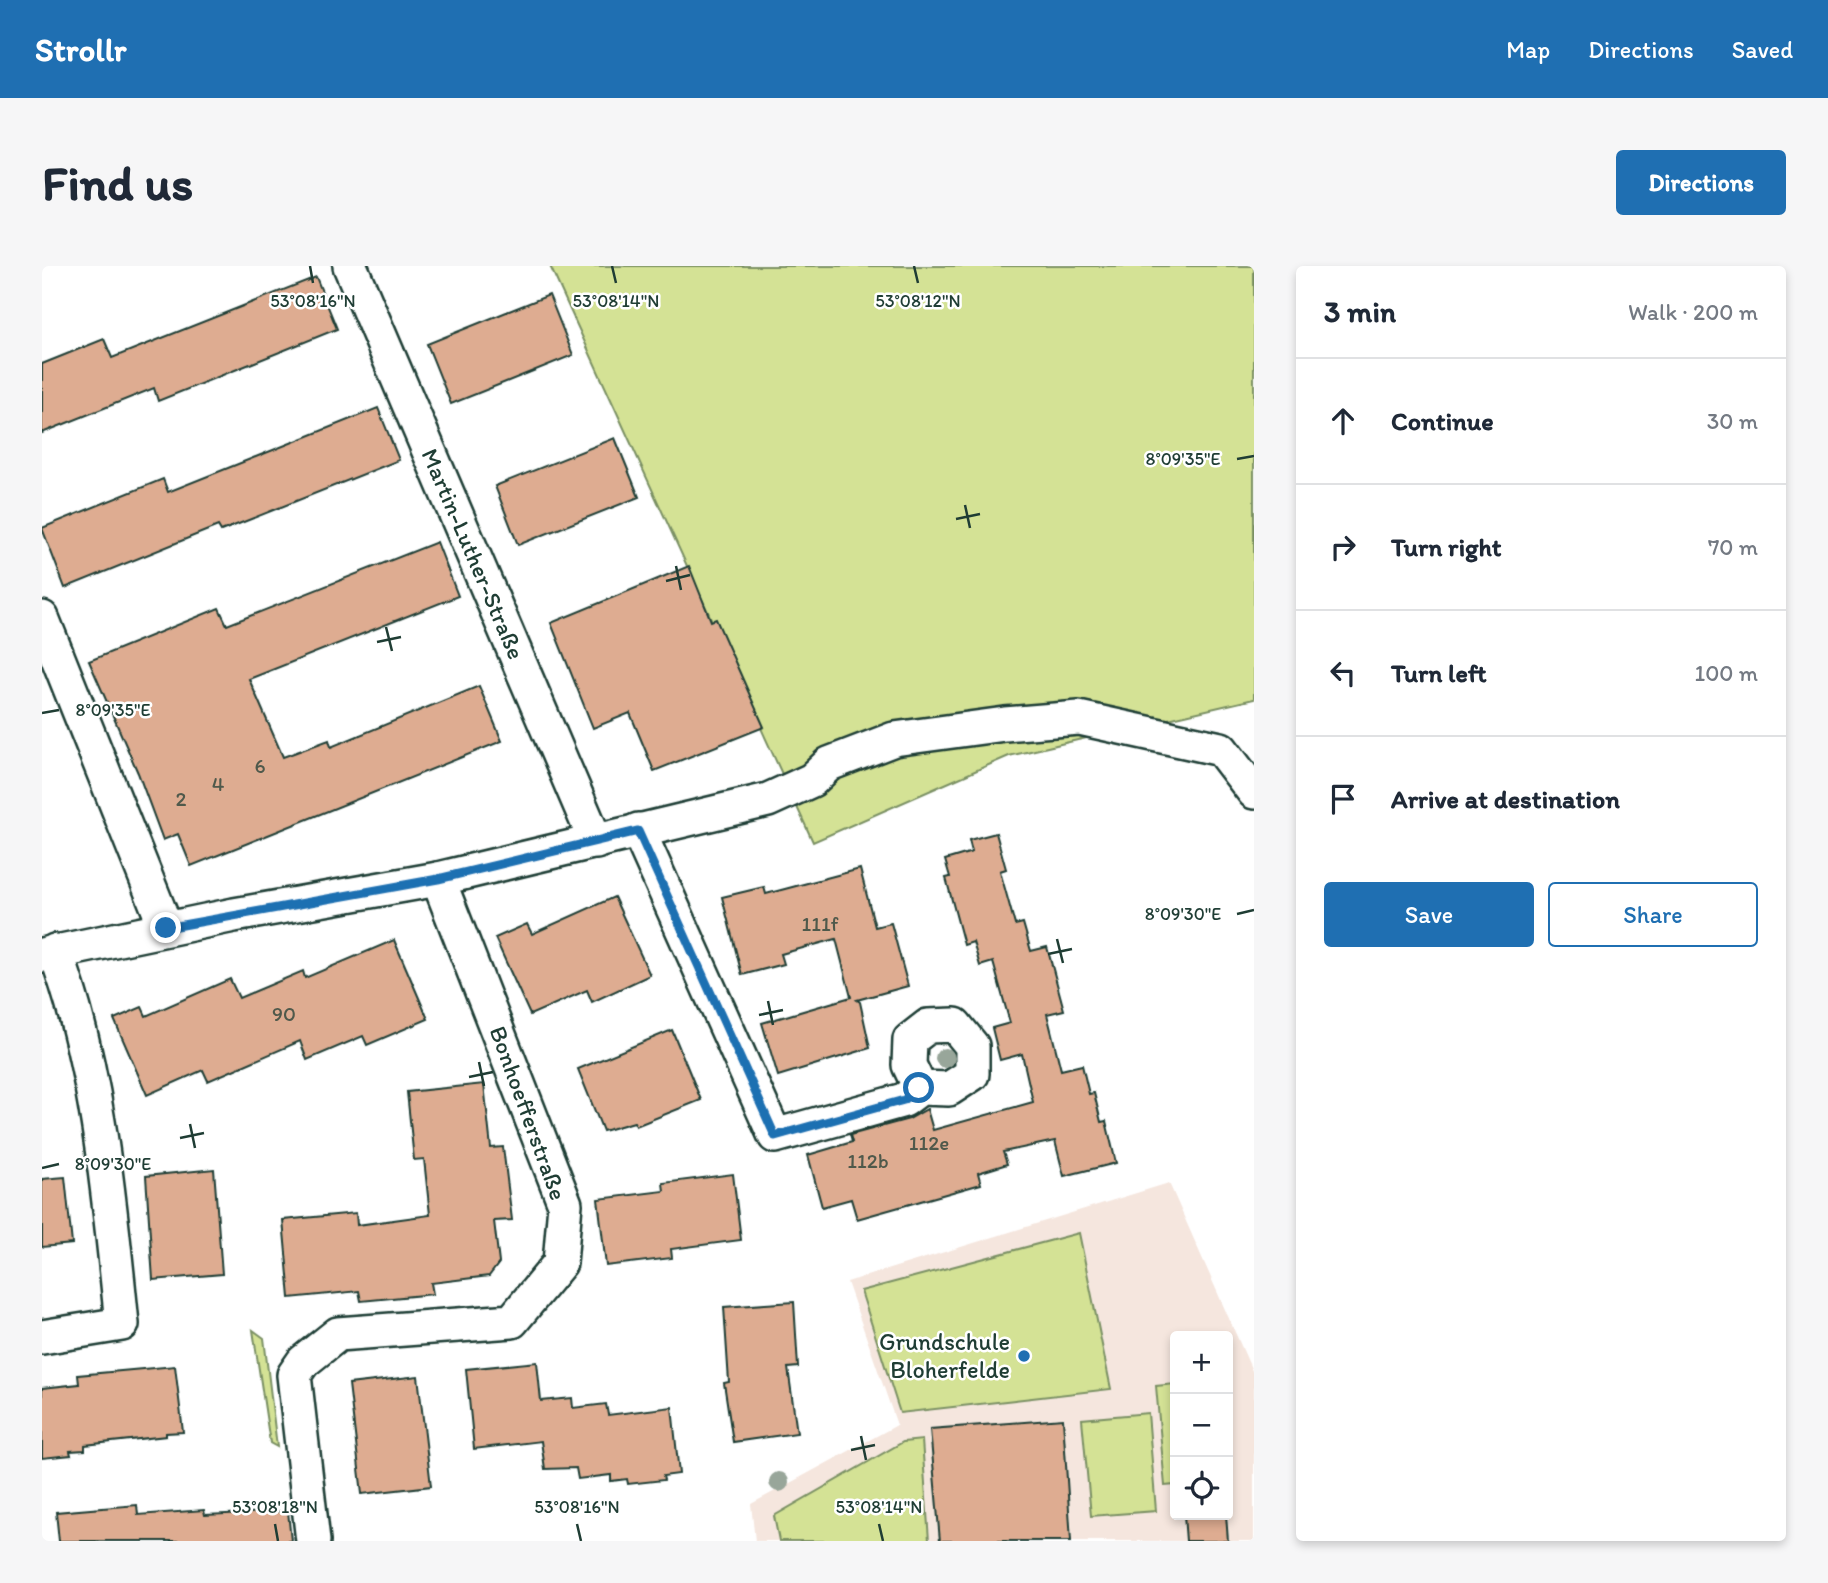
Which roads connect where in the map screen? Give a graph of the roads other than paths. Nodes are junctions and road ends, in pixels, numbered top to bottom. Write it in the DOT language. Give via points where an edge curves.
graph roads {
  1 [pos="350,266"];
  2 [pos="42,618"];
  3 [pos="1254,792"];
  4 [pos="638,831"];
  5 [pos="596,842"];
  6 [pos="438,879"];
  7 [pos="166,928"];
  8 [pos="49,953"];
  9 [pos="919,1088"];
  10 [pos="42,1337"];
  11 [pos="313,1541"];
  1 -- 5 [label="street, Martin-Luther-Straße"];
  2 -- 7 [label="street"];
  3 -- 4 [label="street" via="1221,749 1079,718 894,739 829,764 812,780 768,800"];
  4 -- 5 [label="street"];
  4 -- 9 [label="street" via="775,1136 904,1100"];
  5 -- 6 [label="street"];
  6 -- 7 [label="street"];
  6 -- 11 [label="street, Bonhoefferstraße" via="565,1204 560,1263 512,1321 338,1334 298,1368 294,1376"];
  7 -- 8 [label="street"];
  8 -- 10 [label="street" via="71,992 102,1150 122,1324"];
}
